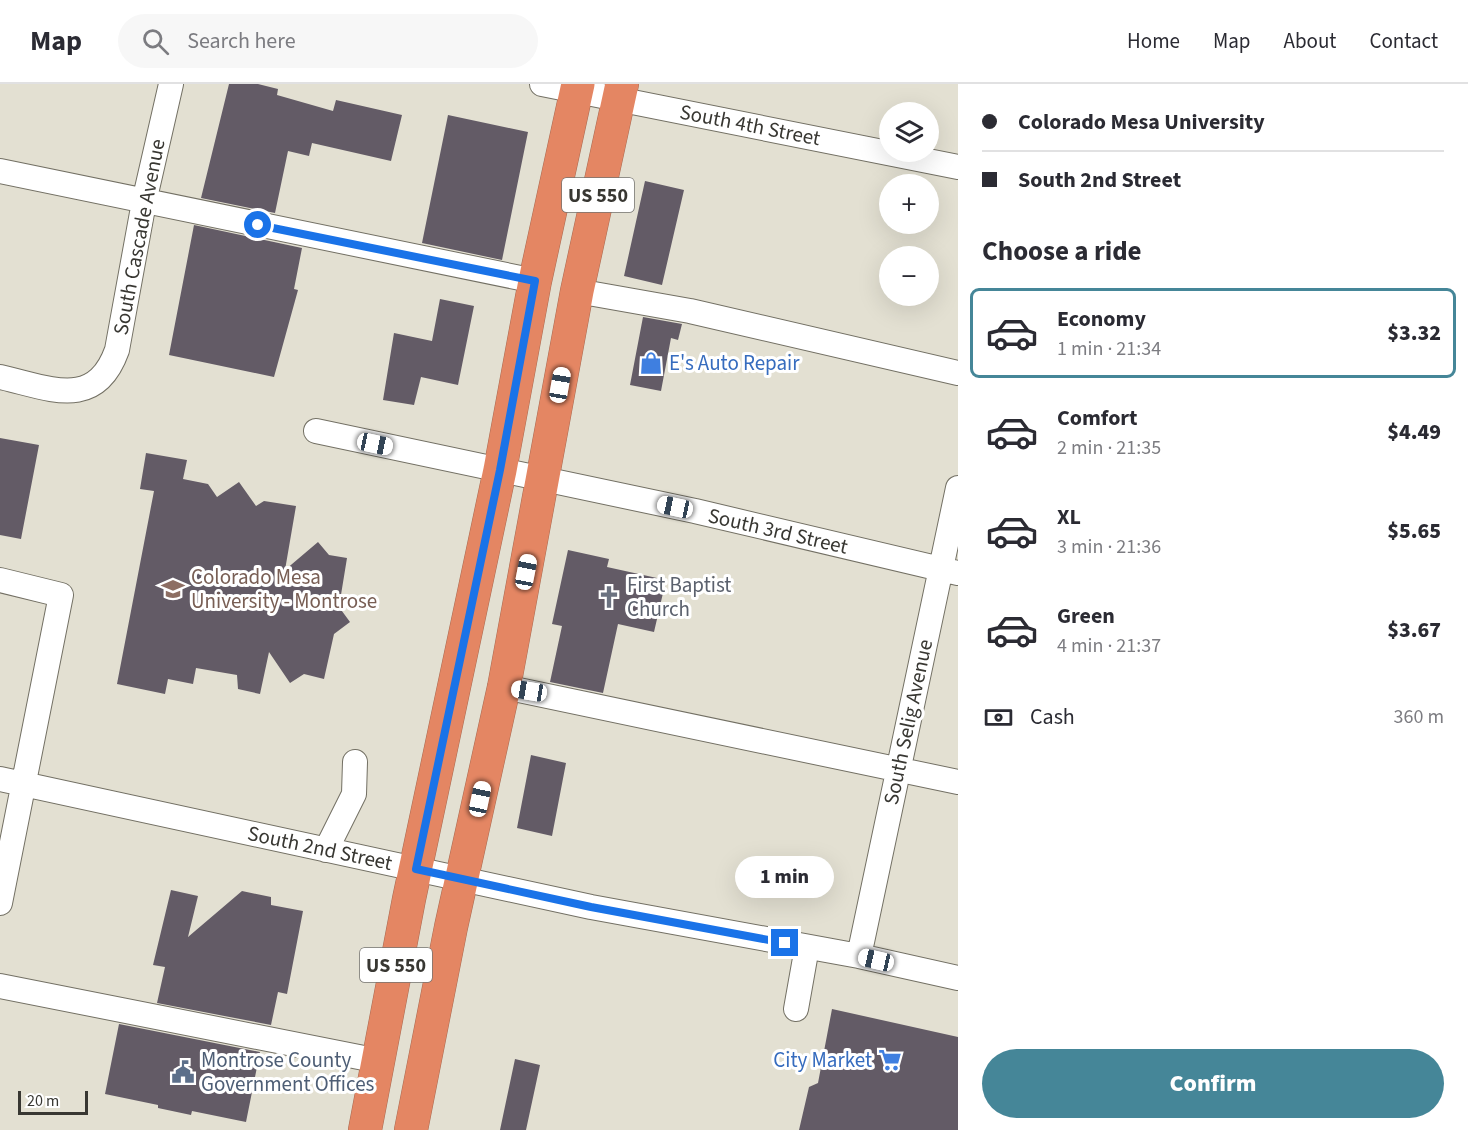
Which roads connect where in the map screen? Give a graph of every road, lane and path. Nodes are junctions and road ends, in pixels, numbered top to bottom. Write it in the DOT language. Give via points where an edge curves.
graph roads {
  1 [pos="171,84"];
  2 [pos="542,84"];
  3 [pos="577,88"];
  4 [pos="621,92"];
  5 [pos="958,167"];
  6 [pos="0,171"];
  7 [pos="144,202"];
  8 [pos="535,281"];
  9 [pos="578,291"];
  10 [pos="958,373"];
  11 [pos="0,377"];
  12 [pos="316,431"];
  13 [pos="500,470"];
  14 [pos="543,480"];
  15 [pos="958,488"];
  16 [pos="949,571"];
  17 [pos="0,580"];
  18 [pos="504,687"];
  19 [pos="355,762"];
  20 [pos="898,769"];
  21 [pos="11,782"];
  22 [pos="958,782"];
  23 [pos="326,850"];
  24 [pos="416,869"];
  25 [pos="462,879"];
  26 [pos="0,903"];
  27 [pos="807,946"];
  28 [pos="859,956"];
  29 [pos="958,978"];
  30 [pos="0,986"];
  31 [pos="796,1009"];
  32 [pos="378,1061"];
  33 [pos="365,1130"];
  34 [pos="411,1130"];
  1 -- 7 [label="street, South Cascade Avenue"];
  2 -- 3 [label="street, South 4th Street"];
  3 -- 4 [label="street, South 4th Street"];
  3 -- 8 [label="highway, US 550"];
  4 -- 5 [label="street, South 4th Street"];
  4 -- 9 [label="highway, US 550"];
  6 -- 7 [label="street"];
  7 -- 8 [label="street"];
  7 -- 11 [label="street, South Cascade Avenue" via="110,370 96,384 69,391"];
  8 -- 13 [label="highway, US 550"];
  9 -- 10 [label="street" via="690,310"];
  9 -- 14 [label="highway, US 550"];
  12 -- 13 [label="street, South 3rd Street"];
  13 -- 14 [label="street, South 3rd Street"];
  13 -- 24 [label="highway, US 550"];
  14 -- 16 [label="street, South 3rd Street"];
  14 -- 18 [label="highway, US 550"];
  15 -- 16 [label="street, South Selig Avenue"];
  16 -- 20 [label="street, South Selig Avenue"];
  17 -- 21 [label="street" via="61,595"];
  18 -- 20 [label="street"];
  18 -- 25 [label="highway, US 550"];
  19 -- 23 [label="street" via="354,794"];
  20 -- 22 [label="street"];
  20 -- 28 [label="street, South Selig Avenue"];
  21 -- 23 [label="street, South 2nd Street"];
  21 -- 26 [label="street"];
  23 -- 24 [label="street, South 2nd Street"];
  24 -- 25 [label="street, South 2nd Street"];
  24 -- 32 [label="highway, US 550"];
  25 -- 27 [label="street, South 2nd Street"];
  25 -- 34 [label="highway, US 550"];
  27 -- 28 [label="street, South 2nd Street"];
  27 -- 31 [label="street"];
  28 -- 29 [label="street, South 2nd Street"];
  30 -- 32 [label="street"];
  32 -- 33 [label="highway, US 550"];
}
